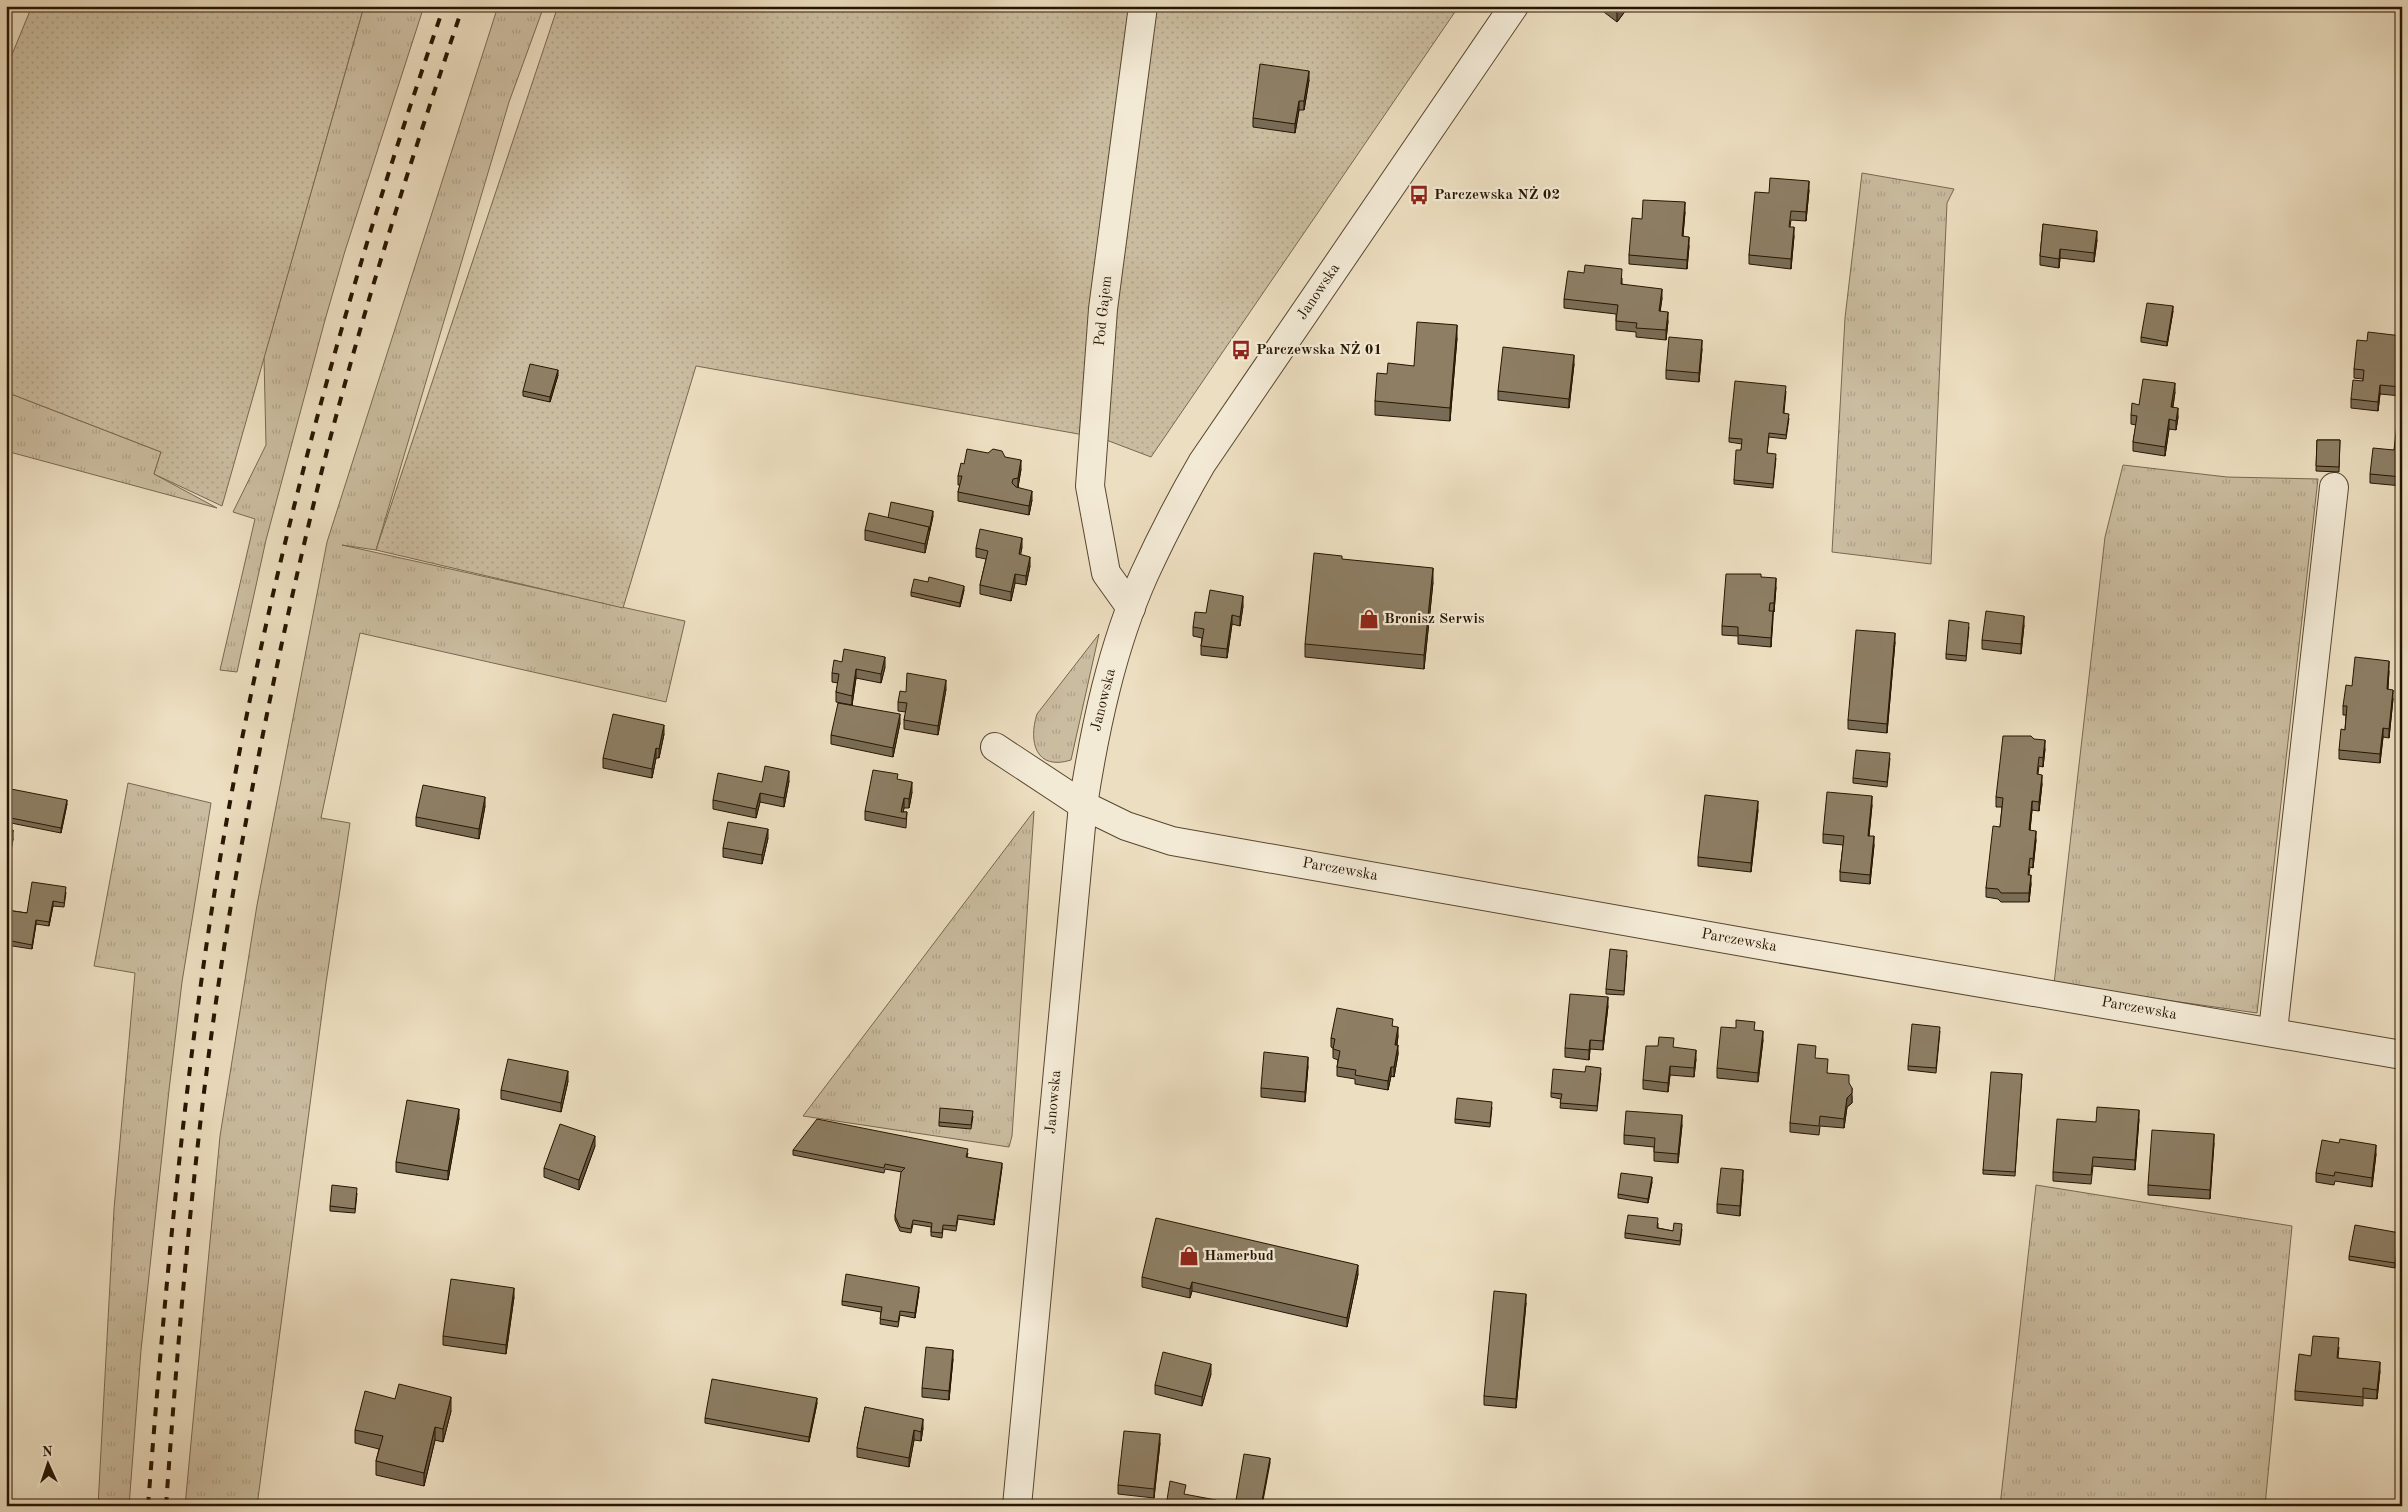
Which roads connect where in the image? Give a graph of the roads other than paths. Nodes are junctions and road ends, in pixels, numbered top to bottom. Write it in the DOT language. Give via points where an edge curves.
graph roads {
  1 [pos="1143,6"];
  2 [pos="1514,6"];
  3 [pos="2334,487"];
  4 [pos="1131,608"];
  5 [pos="995,747"];
  6 [pos="1083,805"];
  7 [pos="2272,1032"];
  8 [pos="2402,1055"];
  9 [pos="1017,1506"];
  1 -- 4 [label="street, Pod Gajem" via="1103,310 1090,486 1106,573"];
  2 -- 4 [label="street, Janowska" via="1202,463 1144,575"];
  3 -- 7 [label="street"];
  4 -- 6 [label="street, Janowska" via="1105,692"];
  5 -- 6 [label="street, Parczewska"];
  6 -- 7 [label="street, Parczewska" via="1126,826 1172,840"];
  6 -- 9 [label="street, Janowska"];
  7 -- 8 [label="street, Parczewska"];
}
